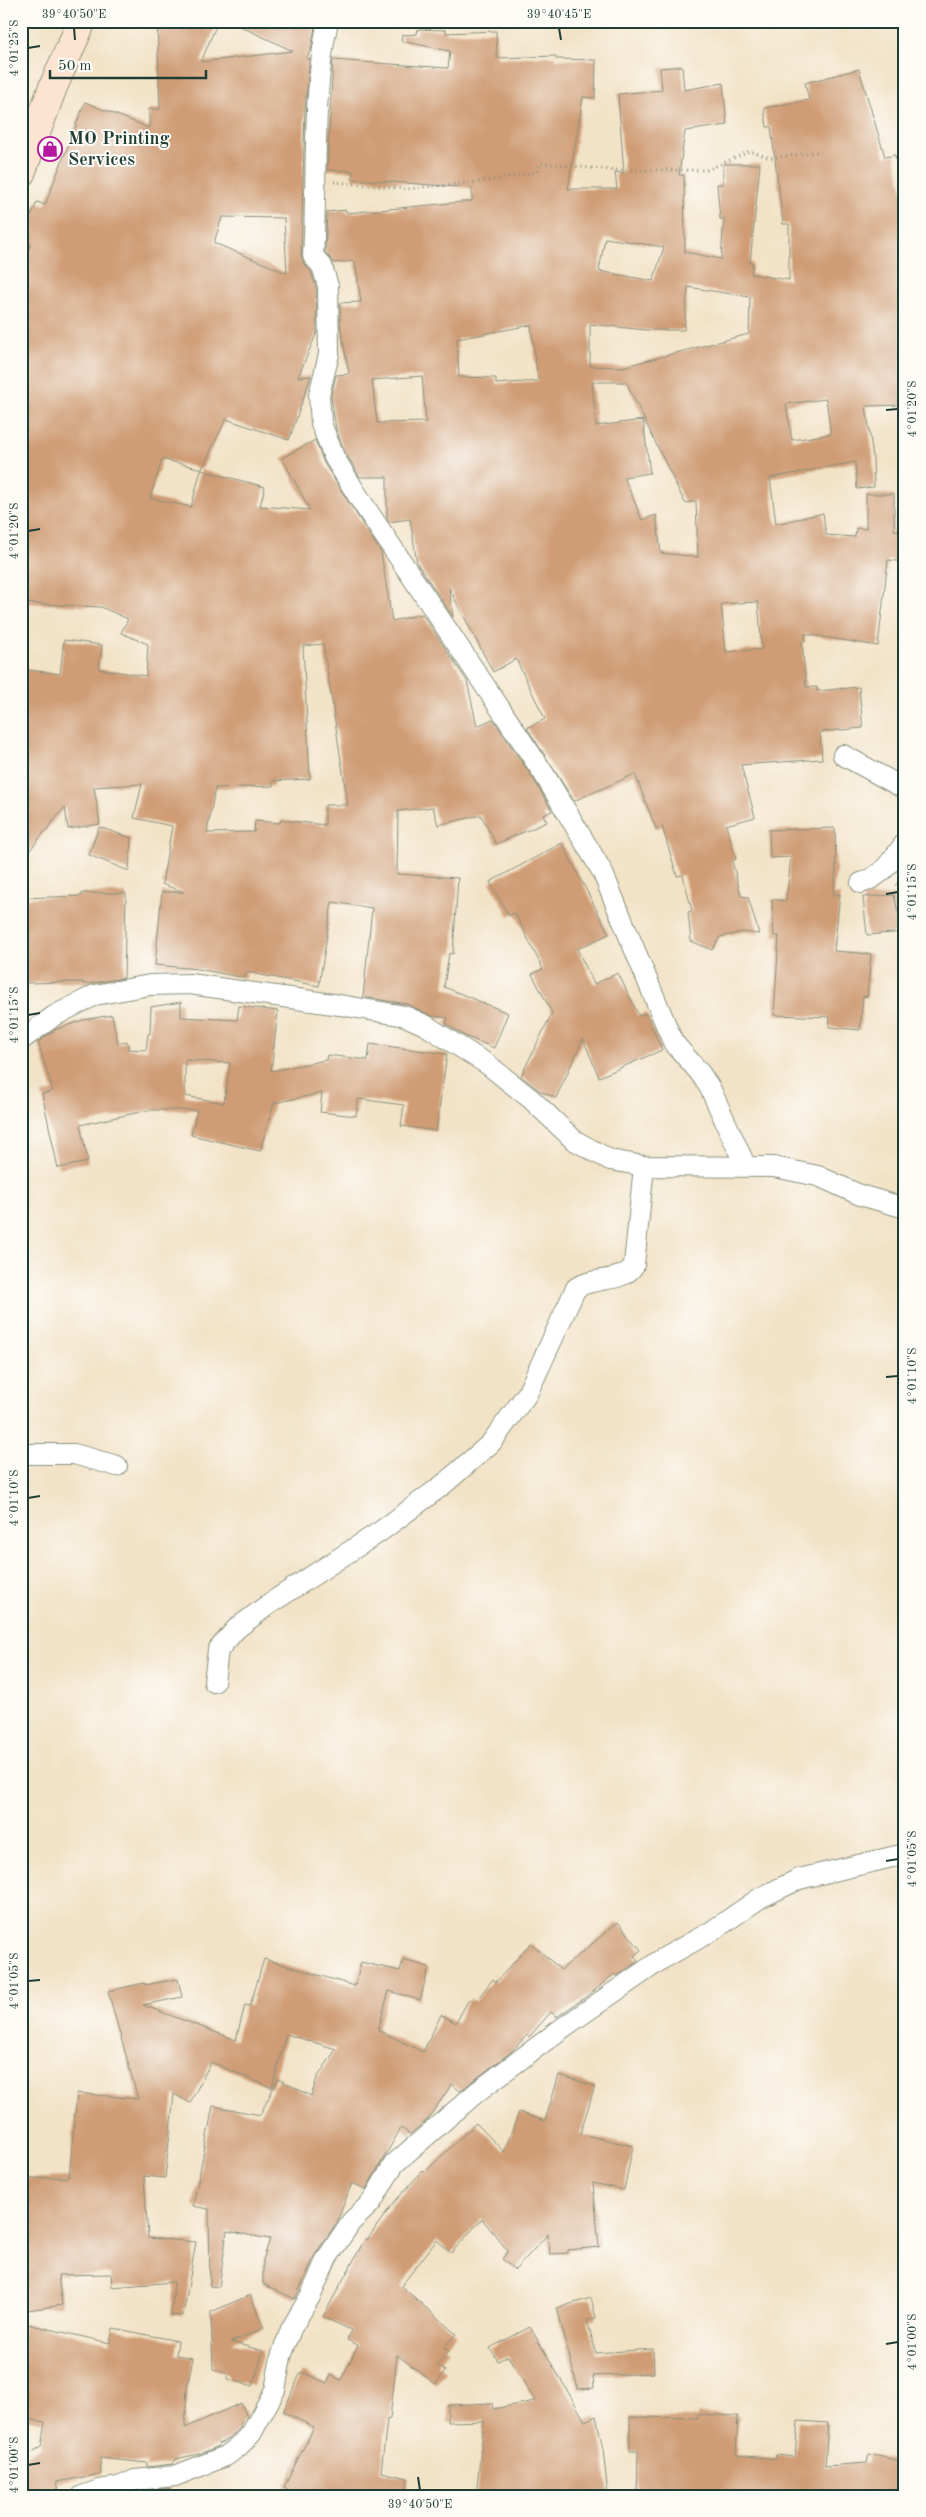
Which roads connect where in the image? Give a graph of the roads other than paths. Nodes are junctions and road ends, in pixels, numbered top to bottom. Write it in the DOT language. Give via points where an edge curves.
graph roads {
  1 [pos="82,21"];
  2 [pos="328,21"];
  3 [pos="21,173"];
  4 [pos="843,755"];
  5 [pos="905,789"];
  6 [pos="905,843"];
  7 [pos="861,883"];
  8 [pos="21,1040"];
  9 [pos="644,1166"];
  10 [pos="746,1167"];
  11 [pos="905,1208"];
  12 [pos="21,1454"];
  13 [pos="117,1466"];
  14 [pos="214,1682"];
  15 [pos="905,1854"];
  16 [pos="82,2496"];
  1 -- 3 [label="main road"];
  2 -- 10 [label="street" via="316,121 314,180 314,258 322,266 328,295 329,354 319,394 321,423 334,456 361,501 544,774 602,871 673,1042 710,1088"];
  4 -- 5 [label="street"];
  6 -- 7 [label="street" via="886,869"];
  8 -- 9 [label="street" via="54,1016 95,995 150,985 190,984 405,1016 426,1024 487,1064 531,1099 574,1140 610,1160"];
  9 -- 10 [label="street"];
  9 -- 14 [label="street" via="634,1265 623,1276 586,1282 576,1288 527,1394 491,1443 444,1484 381,1531 236,1629 218,1650"];
  10 -- 11 [label="street" via="774,1167 818,1176 860,1195"];
  12 -- 13 [label="street" via="74,1454"];
  15 -- 16 [label="street" via="799,1879 760,1898 712,1931 662,1959 476,2092 394,2164 371,2203 351,2222 327,2258 291,2329 281,2357 275,2390 251,2434 226,2456 175,2476 135,2480"];
}
